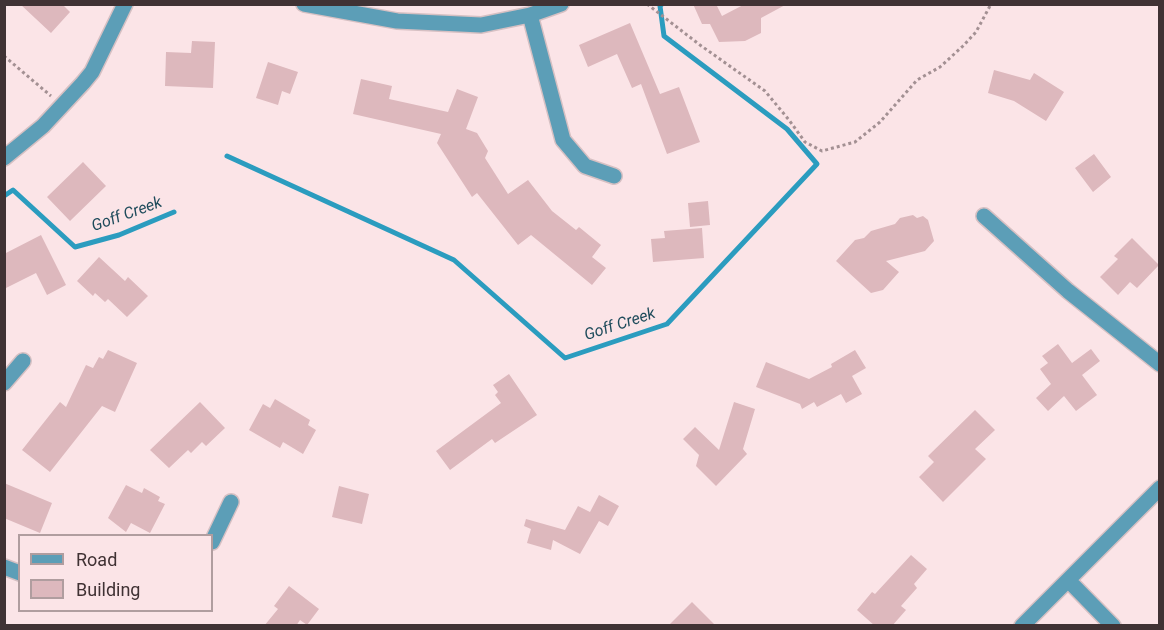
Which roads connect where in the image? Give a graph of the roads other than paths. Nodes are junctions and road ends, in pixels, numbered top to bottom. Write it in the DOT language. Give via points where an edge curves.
graph roads {
  1 [pos="124,4"];
  2 [pos="304,4"];
  3 [pos="561,4"];
  4 [pos="530,15"];
  5 [pos="4,158"];
  6 [pos="614,177"];
  7 [pos="984,216"];
  8 [pos="23,361"];
  9 [pos="1160,364"];
  10 [pos="4,383"];
  11 [pos="1158,492"];
  12 [pos="231,502"];
  13 [pos="213,540"];
  14 [pos="1068,580"];
  15 [pos="1022,626"];
  16 [pos="1113,626"];
  1 -- 5 [label="street" via="92,72 43,126"];
  2 -- 4 [label="street" via="397,21 480,25"];
  3 -- 4 [label="street"];
  4 -- 6 [label="street" via="563,140 585,166"];
  7 -- 9 [label="street" via="1068,291"];
  8 -- 10 [label="street"];
  11 -- 14 [label="street"];
  12 -- 13 [label="street"];
  14 -- 15 [label="street"];
  14 -- 16 [label="street"];
}
